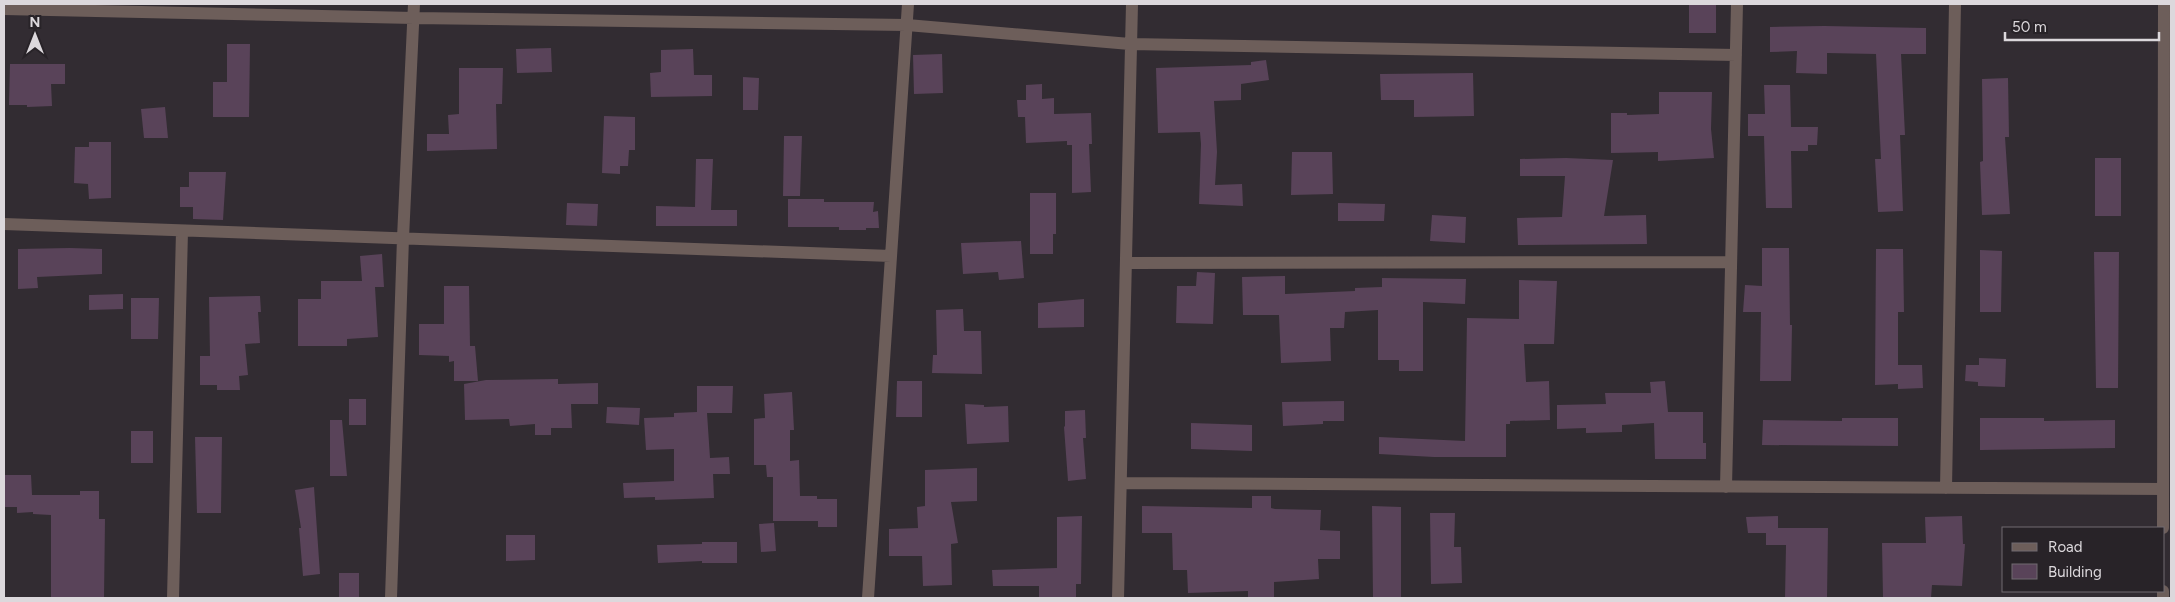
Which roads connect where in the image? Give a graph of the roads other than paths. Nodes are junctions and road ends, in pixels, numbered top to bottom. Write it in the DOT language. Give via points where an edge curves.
graph roads {
  1 [pos="414,4"];
  2 [pos="908,4"];
  3 [pos="1132,4"];
  4 [pos="1737,4"];
  5 [pos="1955,4"];
  6 [pos="2164,4"];
  7 [pos="187,8"];
  8 [pos="4,9"];
  9 [pos="414,18"];
  10 [pos="907,25"];
  11 [pos="1130,44"];
  12 [pos="1736,55"];
  13 [pos="4,224"];
  14 [pos="182,231"];
  15 [pos="403,238"];
  16 [pos="891,256"];
  17 [pos="1731,262"];
  18 [pos="1126,263"];
  19 [pos="1121,484"];
  20 [pos="1726,486"];
  21 [pos="1946,488"];
  22 [pos="2163,489"];
  23 [pos="2163,527"];
  24 [pos="173,598"];
  25 [pos="391,598"];
  26 [pos="868,598"];
  27 [pos="1118,598"];
  1 -- 9 [label="street"];
  2 -- 10 [label="street"];
  3 -- 11 [label="street"];
  4 -- 12 [label="street"];
  5 -- 21 [label="street"];
  6 -- 22 [label="street"];
  7 -- 8 [label="street"];
  7 -- 9 [label="street"];
  9 -- 10 [label="street"];
  9 -- 15 [label="street"];
  10 -- 11 [label="street"];
  10 -- 16 [label="street"];
  11 -- 12 [label="street"];
  11 -- 18 [label="street"];
  12 -- 17 [label="street"];
  13 -- 14 [label="street"];
  14 -- 15 [label="street"];
  14 -- 24 [label="street"];
  15 -- 16 [label="street"];
  15 -- 25 [label="street"];
  16 -- 26 [label="street"];
  17 -- 18 [label="street"];
  17 -- 20 [label="street"];
  18 -- 19 [label="street"];
  19 -- 20 [label="street"];
  19 -- 27 [label="street"];
  20 -- 21 [label="street"];
  21 -- 22 [label="street"];
  22 -- 23 [label="street"];
}
